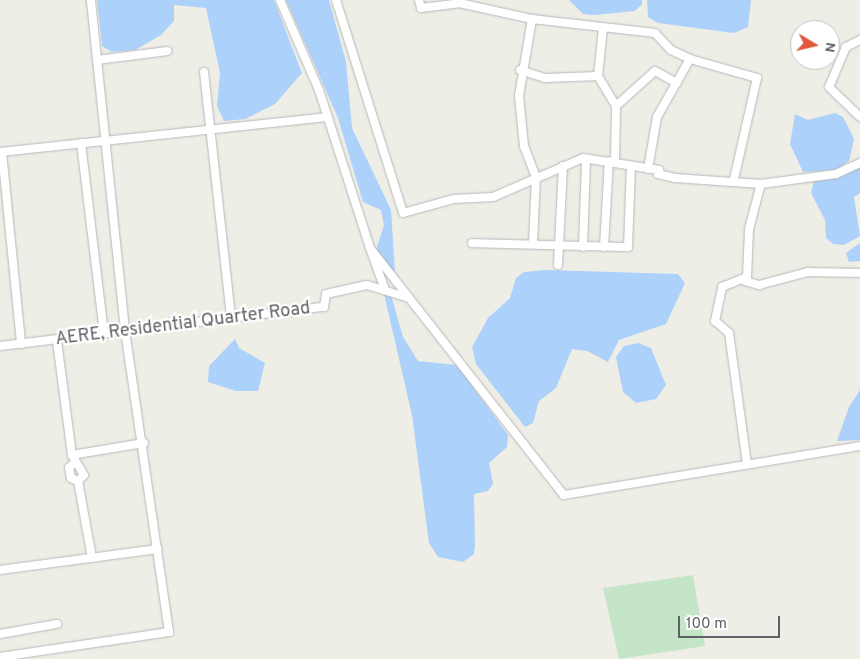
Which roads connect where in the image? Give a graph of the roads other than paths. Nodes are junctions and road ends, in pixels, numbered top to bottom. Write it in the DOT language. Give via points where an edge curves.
graph roads {
  1 [pos="91,0"];
  2 [pos="280,0"];
  3 [pos="336,0"];
  4 [pos="419,0"];
  5 [pos="532,19"];
  6 [pos="604,28"];
  7 [pos="860,40"];
  8 [pos="167,51"];
  9 [pos="690,59"];
  10 [pos="97,60"];
  11 [pos="520,70"];
  12 [pos="204,72"];
  13 [pos="598,76"];
  14 [pos="677,83"];
  15 [pos="616,106"];
  16 [pos="328,117"];
  17 [pos="860,117"];
  18 [pos="210,131"];
  19 [pos="106,140"];
  20 [pos="81,143"];
  21 [pos="1,152"];
  22 [pos="586,159"];
  23 [pos="612,162"];
  24 [pos="860,163"];
  25 [pos="563,166"];
  26 [pos="631,166"];
  27 [pos="648,168"];
  28 [pos="536,177"];
  29 [pos="734,179"];
  30 [pos="761,184"];
  31 [pos="472,243"];
  32 [pos="533,243"];
  33 [pos="560,245"];
  34 [pos="583,246"];
  35 [pos="604,246"];
  36 [pos="370,248"];
  37 [pos="558,265"];
  38 [pos="860,273"];
  39 [pos="745,281"];
  40 [pos="384,287"];
  41 [pos="410,298"];
  42 [pos="231,318"];
  43 [pos="126,330"];
  44 [pos="104,334"];
  45 [pos="57,341"];
  46 [pos="21,344"];
  47 [pos="0,346"];
  48 [pos="144,443"];
  49 [pos="860,446"];
  50 [pos="73,459"];
  51 [pos="747,464"];
  52 [pos="158,549"];
  53 [pos="92,558"];
  54 [pos="0,570"];
  55 [pos="57,624"];
  56 [pos="0,634"];
  57 [pos="0,657"];
  1 -- 10 [label="street"];
  2 -- 16 [label="street"];
  3 -- 28 [label="street" via="403,213 454,198 493,197"];
  4 -- 5 [label="street" via="421,8 459,3"];
  5 -- 6 [label="street"];
  5 -- 11 [label="street" via="524,67"];
  6 -- 9 [label="street" via="655,33 671,50"];
  6 -- 13 [label="street"];
  7 -- 17 [label="street" via="846,47 829,87"];
  8 -- 10 [label="street"];
  9 -- 14 [label="street"];
  9 -- 29 [label="street" via="758,80"];
  10 -- 19 [label="street"];
  11 -- 13 [label="street" via="545,78"];
  11 -- 28 [label="street" via="519,122"];
  12 -- 18 [label="street"];
  13 -- 15 [label="street"];
  14 -- 15 [label="street" via="655,71"];
  14 -- 27 [label="street" via="657,117"];
  15 -- 23 [label="street"];
  16 -- 18 [label="street"];
  16 -- 36 [label="street"];
  18 -- 19 [label="street"];
  18 -- 42 [label="street"];
  19 -- 20 [label="street"];
  19 -- 43 [label="street"];
  20 -- 21 [label="street"];
  20 -- 44 [label="street"];
  21 -- 46 [label="street"];
  22 -- 23 [label="street"];
  22 -- 25 [label="street"];
  22 -- 34 [label="street"];
  23 -- 26 [label="street"];
  23 -- 35 [label="street"];
  24 -- 30 [label="street" via="836,174"];
  25 -- 28 [label="street"];
  25 -- 33 [label="street"];
  26 -- 27 [label="street"];
  26 -- 35 [label="street" via="628,247"];
  27 -- 29 [label="street" via="675,178"];
  28 -- 32 [label="street"];
  29 -- 30 [label="street"];
  30 -- 39 [label="street" via="749,229"];
  31 -- 32 [label="street"];
  32 -- 33 [label="street"];
  33 -- 34 [label="street"];
  33 -- 37 [label="street"];
  34 -- 35 [label="street"];
  36 -- 40 [label="street"];
  36 -- 41 [label="street, AERE, Residential Quarter Road"];
  38 -- 39 [label="street" via="808,272 759,285"];
  39 -- 51 [label="street" via="732,280 722,287 715,321 729,333"];
  40 -- 41 [label="street, AERE, Residential Quarter Road"];
  40 -- 42 [label="street, AERE, Residential Quarter Road" via="367,285 326,294 324,307"];
  41 -- 51 [label="street, AERE, Residential Quarter Road" via="564,494"];
  42 -- 43 [label="street, AERE, Residential Quarter Road"];
  43 -- 44 [label="street, AERE, Residential Quarter Road"];
  43 -- 48 [label="street"];
  44 -- 45 [label="street, AERE, Residential Quarter Road"];
  45 -- 46 [label="street, AERE, Residential Quarter Road"];
  45 -- 50 [label="street"];
  46 -- 47 [label="street, AERE, Residential Quarter Road"];
  48 -- 50 [label="street"];
  48 -- 52 [label="street"];
  49 -- 51 [label="street"];
  50 -- 53 [label="street" via="82,465 84,475 78,481"];
  52 -- 53 [label="street"];
  52 -- 57 [label="street" via="169,632"];
  53 -- 54 [label="street"];
  55 -- 56 [label="street"];
}
